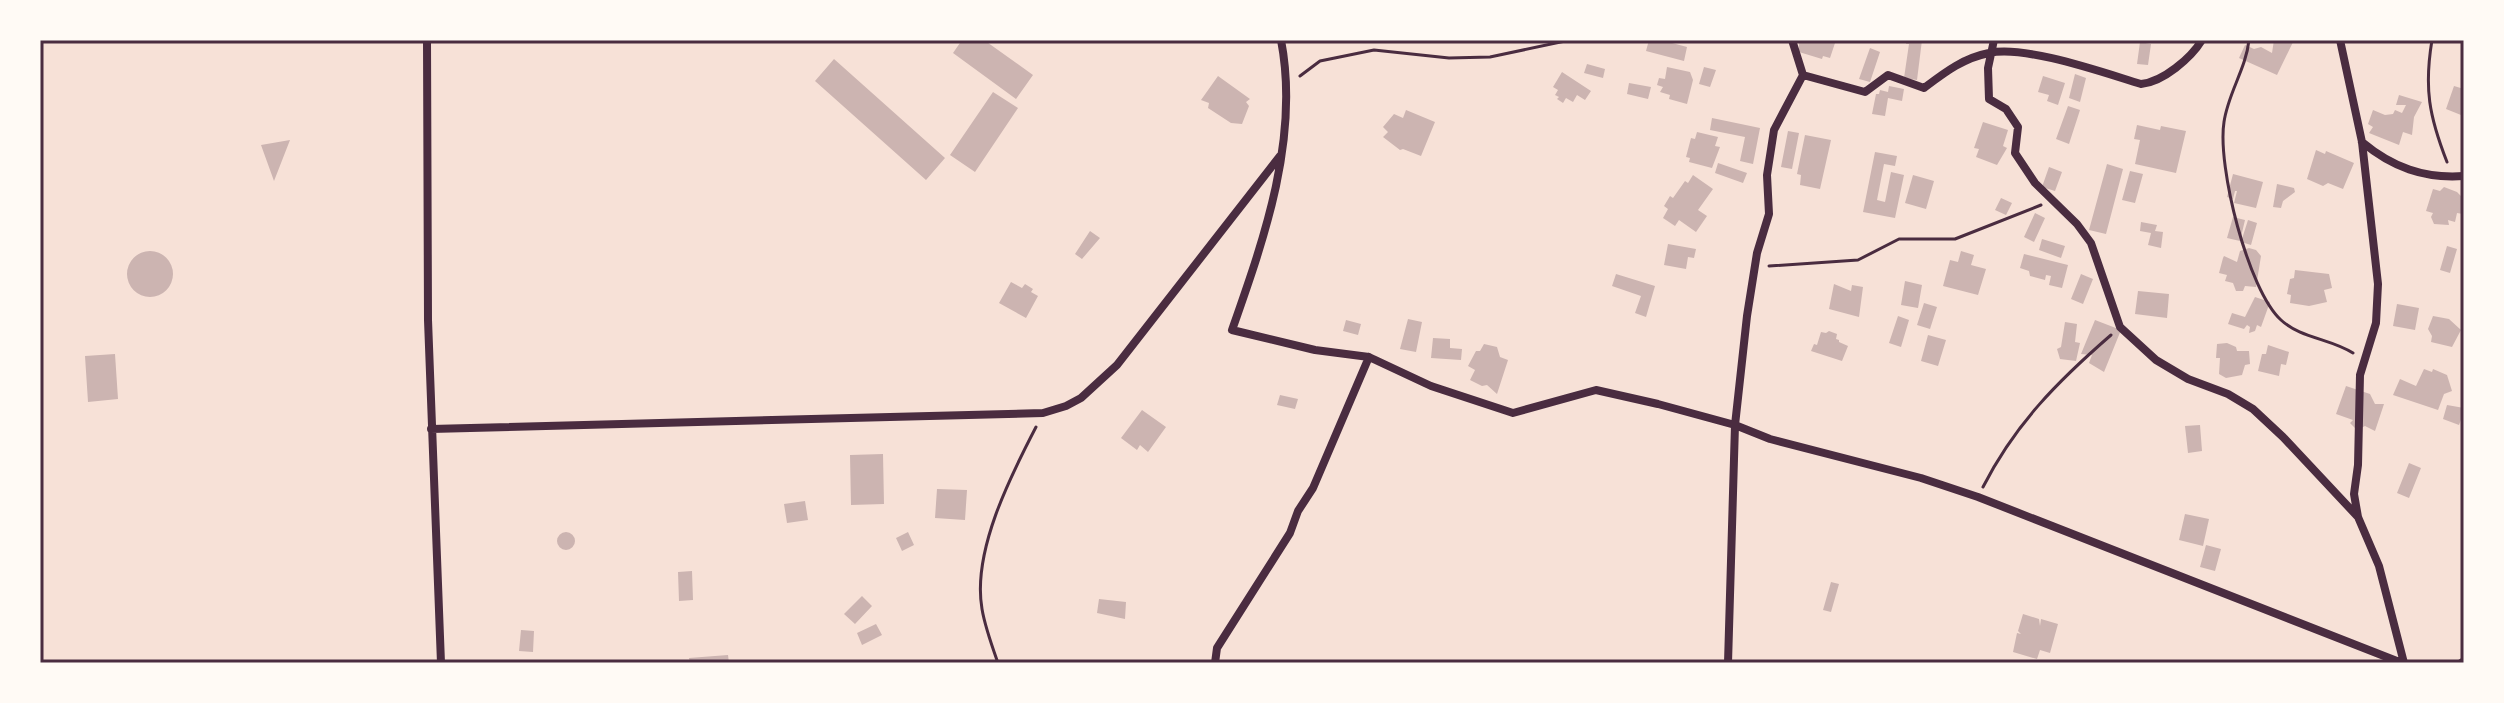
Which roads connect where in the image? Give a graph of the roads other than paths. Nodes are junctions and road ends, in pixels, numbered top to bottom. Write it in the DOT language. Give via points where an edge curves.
graph roads {
  1 [pos="427,40"];
  2 [pos="1281,40"];
  3 [pos="1792,40"];
  4 [pos="1994,40"];
  5 [pos="2202,40"];
  6 [pos="2338,40"];
  7 [pos="1991,52"];
  8 [pos="1803,75"];
  9 [pos="2362,142"];
  10 [pos="1282,153"];
  11 [pos="2464,176"];
  12 [pos="1369,357"];
  13 [pos="1735,425"];
  14 [pos="431,429"];
  15 [pos="2358,517"];
  16 [pos="441,663"];
  17 [pos="1215,663"];
  18 [pos="1728,663"];
  19 [pos="2403,663"];
  1 -- 14 [label="street"];
  2 -- 10 [label="street" via="1287,85"];
  3 -- 8 [label="street"];
  4 -- 7 [label="street"];
  5 -- 7 [label="street" via="2164,76 2141,84 2059,60"];
  6 -- 9 [label="street"];
  7 -- 8 [label="street" via="1956,64 1924,88 1888,75 1865,92"];
  7 -- 15 [label="street" via="1989,99 2006,109 2018,127 2015,153 2035,183 2091,243 2120,327 2156,360 2253,409"];
  8 -- 13 [label="street" via="1774,130 1767,175 1769,214 1755,267"];
  9 -- 11 [label="street" via="2397,167"];
  9 -- 15 [label="street" via="2378,284 2376,323 2363,360 2354,494"];
  10 -- 12 [label="street" via="1232,330"];
  10 -- 14 [label="street" via="1117,365 1066,406 1043,413"];
  12 -- 13 [label="street" via="1431,386 1513,413 1596,390"];
  12 -- 17 [label="street" via="1313,488 1217,648"];
  13 -- 18 [label="street"];
  13 -- 19 [label="street" via="1978,497"];
  14 -- 16 [label="street"];
  15 -- 19 [label="street" via="2379,566"];
}
